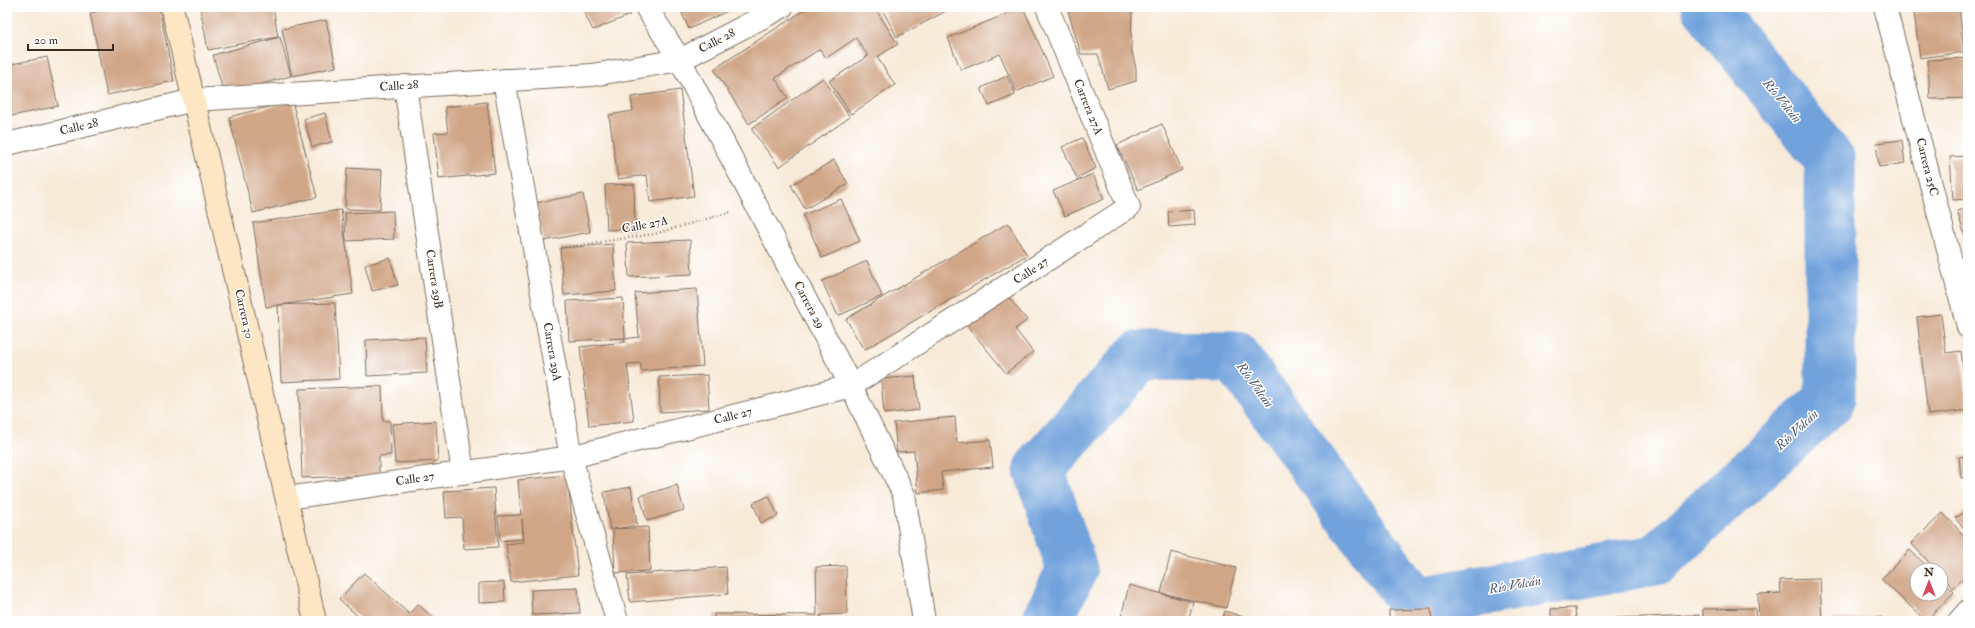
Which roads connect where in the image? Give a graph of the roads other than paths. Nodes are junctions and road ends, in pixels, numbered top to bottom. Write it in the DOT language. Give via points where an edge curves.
graph roads {
  1 [pos="172,7"];
  2 [pos="646,7"];
  3 [pos="782,7"];
  4 [pos="1047,7"];
  5 [pos="1885,7"];
  6 [pos="680,60"];
  7 [pos="504,80"];
  8 [pos="405,86"];
  9 [pos="194,100"];
  10 [pos="7,144"];
  11 [pos="1130,207"];
  12 [pos="1968,327"];
  13 [pos="851,386"];
  14 [pos="571,457"];
  15 [pos="463,472"];
  16 [pos="287,498"];
  17 [pos="1968,611"];
  18 [pos="316,618"];
  19 [pos="617,621"];
  20 [pos="924,621"];
  21 [pos="1959,621"];
  1 -- 9 [label="main road, Carrera 30"];
  2 -- 6 [label="street, Carrera 29"];
  3 -- 6 [label="street, Calle 28"];
  4 -- 11 [label="street, Carrera 27A"];
  5 -- 12 [label="street, Carrera 25C"];
  6 -- 7 [label="street, Calle 28" via="592,75"];
  6 -- 13 [label="street, Carrera 29"];
  7 -- 8 [label="street, Calle 28"];
  7 -- 14 [label="street, Carrera 29A"];
  8 -- 9 [label="street, Calle 28"];
  8 -- 15 [label="street, Carrera 29B"];
  9 -- 10 [label="street, Calle 28"];
  9 -- 16 [label="main road, Carrera 30"];
  11 -- 13 [label="street, Calle 27"];
  13 -- 14 [label="street, Calle 27"];
  13 -- 20 [label="street, Carrera 29" via="904,495"];
  14 -- 15 [label="street, Calle 27"];
  14 -- 19 [label="street, Carrera 29A"];
  15 -- 16 [label="street, Calle 27"];
  16 -- 18 [label="main road, Carrera 30"];
  17 -- 21 [label="street"];
}
